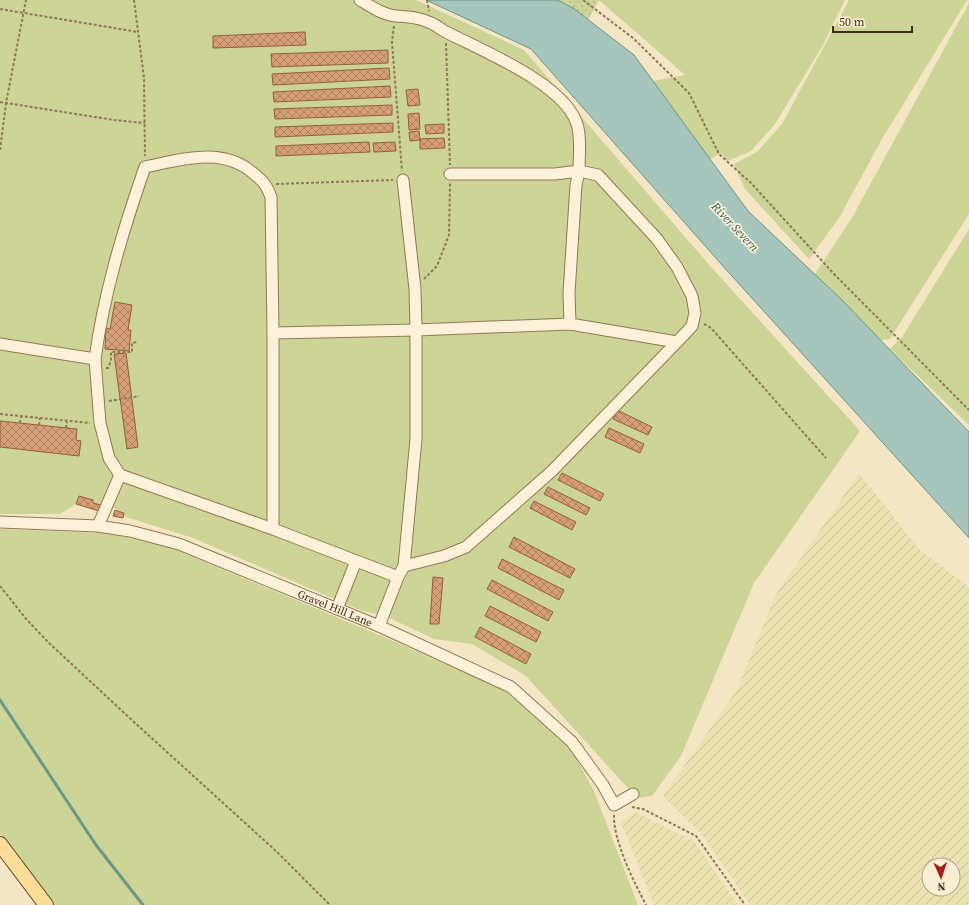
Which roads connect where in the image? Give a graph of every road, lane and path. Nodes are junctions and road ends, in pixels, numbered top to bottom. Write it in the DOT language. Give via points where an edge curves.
graph roads {
  1 [pos="26,0"];
  2 [pos="134,0"];
  3 [pos="360,0"];
  4 [pos="582,0"];
  5 [pos="0,9"];
  6 [pos="23,13"];
  7 [pos="394,16"];
  8 [pos="138,32"];
  9 [pos="0,102"];
  10 [pos="6,103"];
  11 [pos="145,123"];
  12 [pos="0,150"];
  13 [pos="145,167"];
  14 [pos="579,171"];
  15 [pos="450,174"];
  16 [pos="403,180"];
  17 [pos="267,185"];
  18 [pos="694,318"];
  19 [pos="570,324"];
  20 [pos="416,330"];
  21 [pos="273,333"];
  22 [pos="137,342"];
  23 [pos="677,342"];
  24 [pos="0,344"];
  25 [pos="95,364"];
  26 [pos="139,396"];
  27 [pos="121,399"];
  28 [pos="969,410"];
  29 [pos="0,414"];
  30 [pos="21,416"];
  31 [pos="0,418"];
  32 [pos="40,418"];
  33 [pos="67,421"];
  34 [pos="20,423"];
  35 [pos="100,423"];
  36 [pos="39,425"];
  37 [pos="66,428"];
  38 [pos="826,458"];
  39 [pos="120,475"];
  40 [pos="0,522"];
  41 [pos="98,526"];
  42 [pos="273,529"];
  43 [pos="356,561"];
  44 [pos="404,566"];
  45 [pos="398,577"];
  46 [pos="0,586"];
  47 [pos="337,609"];
  48 [pos="379,626"];
  49 [pos="633,794"];
  50 [pos="614,805"];
  51 [pos="0,844"];
  52 [pos="46,905"];
  53 [pos="330,905"];
  54 [pos="646,905"];
  55 [pos="745,905"];
  1 -- 6 [label="path"];
  2 -- 8 [label="path"];
  3 -- 7 [label="street"];
  4 -- 28 [label="path" via="633,38 689,93 719,154 751,183 834,274"];
  5 -- 6 [label="path"];
  6 -- 8 [label="path"];
  6 -- 10 [label="path"];
  7 -- 14 [label="street" via="409,16 432,23 445,32 513,65 555,94 569,110 578,128"];
  7 -- 16 [label="path" via="392,42"];
  8 -- 11 [label="path" via="144,78"];
  9 -- 10 [label="path"];
  10 -- 11 [label="path"];
  10 -- 12 [label="path"];
  11 -- 13 [label="path"];
  13 -- 17 [label="street" via="191,157 220,156 245,166"];
  13 -- 25 [label="street" via="124,226 100,324"];
  14 -- 15 [label="street" via="555,174"];
  14 -- 18 [label="street" via="598,175 657,239 677,267 692,296"];
  14 -- 19 [label="street" via="570,278"];
  16 -- 17 [label="path"];
  16 -- 20 [label="street" via="415,289"];
  17 -- 21 [label="street" via="271,197"];
  18 -- 23 [label="street" via="692,326"];
  18 -- 38 [label="path" via="711,328"];
  19 -- 20 [label="street"];
  19 -- 23 [label="street"];
  20 -- 21 [label="street"];
  20 -- 44 [label="street" via="416,439"];
  21 -- 42 [label="street"];
  22 -- 25 [label="path" via="132,343 132,352 111,352 108,368"];
  23 -- 44 [label="street" via="552,471 466,547 444,556"];
  24 -- 25 [label="street"];
  25 -- 35 [label="street"];
  26 -- 27 [label="path"];
  29 -- 30 [label="path"];
  29 -- 31 [label="path"];
  30 -- 32 [label="path"];
  30 -- 34 [label="path"];
  32 -- 33 [label="path"];
  32 -- 36 [label="path"];
  33 -- 35 [label="path"];
  33 -- 37 [label="path"];
  35 -- 39 [label="street" via="109,458"];
  39 -- 41 [label="street"];
  39 -- 42 [label="street"];
  40 -- 41 [label="street, Gravel Hill Lane"];
  41 -- 47 [label="street, Gravel Hill Lane" via="130,531 179,544"];
  42 -- 43 [label="street"];
  43 -- 45 [label="street"];
  43 -- 47 [label="street"];
  44 -- 45 [label="street"];
  45 -- 48 [label="street"];
  46 -- 53 [label="path" via="27,620 50,643 277,852"];
  47 -- 48 [label="street, Gravel Hill Lane"];
  48 -- 50 [label="street, Gravel Hill Lane" via="511,687 572,742"];
  49 -- 50 [label="street"];
  50 -- 54 [label="path" via="614,826 635,884"];
  50 -- 55 [label="path" via="643,809 696,836"];
  51 -- 52 [label="main road"];
}
